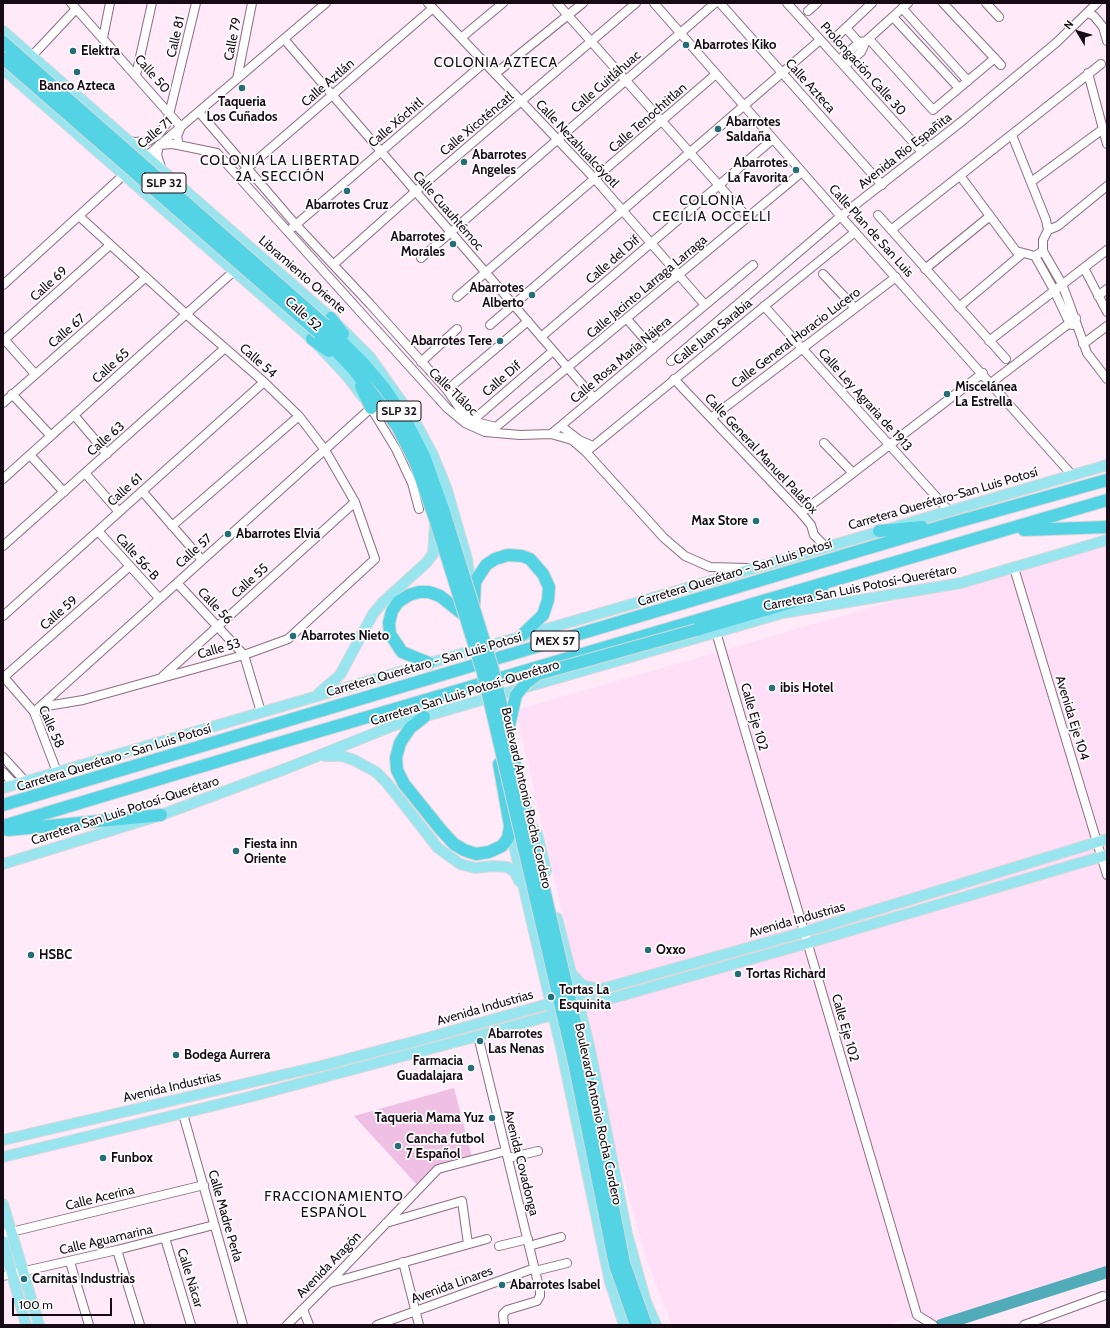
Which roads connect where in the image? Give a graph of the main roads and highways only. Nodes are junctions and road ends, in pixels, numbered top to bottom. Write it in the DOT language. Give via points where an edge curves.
graph roads {
  1 [pos="3,31"];
  2 [pos="3,42"];
  3 [pos="3,58"];
  4 [pos="3,69"];
  5 [pos="127,140"];
  6 [pos="110,162"];
  7 [pos="163,172"];
  8 [pos="145,192"];
  9 [pos="322,329"];
  10 [pos="359,366"];
  11 [pos="371,408"];
  12 [pos="1107,465"];
  13 [pos="1107,480"];
  14 [pos="1107,500"];
  15 [pos="440,517"];
  16 [pos="954,523"];
  17 [pos="1107,527"];
  18 [pos="1007,530"];
  19 [pos="879,531"];
  20 [pos="1107,540"];
  21 [pos="865,572"];
  22 [pos="822,594"];
  23 [pos="469,613"];
  24 [pos="783,613"];
  25 [pos="521,636"];
  26 [pos="429,663"];
  27 [pos="488,672"];
  28 [pos="316,696"];
  29 [pos="424,717"];
  30 [pos="508,735"];
  31 [pos="501,751"];
  32 [pos="319,756"];
  33 [pos="3,788"];
  34 [pos="3,805"];
  35 [pos="161,815"];
  36 [pos="528,823"];
  37 [pos="3,826"];
  38 [pos="510,826"];
  39 [pos="3,830"];
  40 [pos="1102,840"];
  41 [pos="1104,856"];
  42 [pos="3,864"];
  43 [pos="525,895"];
  44 [pos="570,970"];
  45 [pos="544,978"];
  46 [pos="604,988"];
  47 [pos="576,996"];
  48 [pos="600,1002"];
  49 [pos="550,1003"];
  50 [pos="580,1008"];
  51 [pos="527,1010"];
  52 [pos="553,1015"];
  53 [pos="536,1020"];
  54 [pos="584,1026"];
  55 [pos="558,1033"];
  56 [pos="589,1045"];
  57 [pos="562,1052"];
  58 [pos="321,1066"];
  59 [pos="324,1078"];
  60 [pos="252,1082"];
  61 [pos="225,1088"];
  62 [pos="196,1095"];
  63 [pos="253,1096"];
  64 [pos="214,1106"];
  65 [pos="183,1114"];
  66 [pos="104,1117"];
  67 [pos="98,1134"];
  68 [pos="3,1140"];
  69 [pos="3,1157"];
  70 [pos="3,1204"];
  71 [pos="7,1233"];
  72 [pos="3,1241"];
  73 [pos="7,1275"];
  74 [pos="26,1325"];
  75 [pos="38,1325"];
  76 [pos="624,1325"];
  77 [pos="636,1325"];
  78 [pos="646,1325"];
  79 [pos="656,1325"];
  1 -- 5 [label="main road, Libramiento Oriente"];
  2 -- 9 [label="highway, Libramiento Oriente / SLP 32, bridge"];
  3 -- 9 [label="highway, Libramiento Oriente / SLP 32, bridge"];
  4 -- 6 [label="main road"];
  5 -- 6 [label="main road" via="130,150 127,159 120,163"];
  5 -- 7 [label="main road, Libramiento Oriente"];
  6 -- 8 [label="main road, Calle 52"];
  7 -- 8 [label="main road" via="151,170 145,174 141,181"];
  7 -- 9 [label="main road, Libramiento Oriente"];
  8 -- 9 [label="main road, Calle 52" via="234,271"];
  9 -- 10 [label="highway, Libramiento Oriente / SLP 32"];
  9 -- 10 [label="highway"];
  9 -- 11 [label="main road, Calle 52" via="347,376"];
  9 -- 23 [label="main road, Libramiento Oriente" via="370,357 413,418 432,453 446,487 467,559"];
  10 -- 11 [label="highway"];
  10 -- 15 [label="highway, Libramiento Oriente / SLP 32" via="397,426"];
  12 -- 19 [label="main road, Carretera Querétaro-San Luis Potosí"];
  13 -- 16 [label="highway, Carretera Querétaro - San Luis Potosí / MEX 57"];
  14 -- 18 [label="highway, MEX 57"];
  15 -- 23 [label="highway, SLP 32, bridge"];
  15 -- 28 [label="main road" via="433,554 382,602 340,675"];
  16 -- 19 [label="highway"];
  16 -- 34 [label="highway, Carretera Querétaro - San Luis Potosí / MEX 57"];
  17 -- 18 [label="highway"];
  18 -- 21 [label="highway, MEX 57"];
  19 -- 25 [label="main road, Carretera Querétaro-San Luis Potosí"];
  20 -- 24 [label="main road, Carretera San Luis Potosí-Querétaro" via="954,584"];
  21 -- 22 [label="highway"];
  21 -- 37 [label="highway, MEX 57" via="279,742"];
  22 -- 24 [label="highway"];
  22 -- 30 [label="highway, SLP 32, bridge" via="538,674 529,679 516,695"];
  23 -- 25 [label="highway, bridge" via="475,582 486,565 508,555 530,559 543,574 549,587 548,600 543,615"];
  23 -- 26 [label="highway" via="429,592 409,595 398,602 389,623 390,634 402,652"];
  23 -- 27 [label="highway, SLP 32, bridge"];
  24 -- 29 [label="main road, Carretera San Luis Potosí-Querétaro"];
  25 -- 26 [label="main road, Carretera Querétaro-San Luis Potosí"];
  26 -- 28 [label="main road, Carretera Querétaro-San Luis Potosí"];
  27 -- 30 [label="highway, Boulevard Antonio Rocha Cordero / SLP 32, bridge"];
  27 -- 31 [label="highway, Boulevard Antonio Rocha Cordero / SLP 32, bridge"];
  28 -- 33 [label="main road, Carretera Querétaro-San Luis Potosí"];
  29 -- 32 [label="main road, Carretera San Luis Potosí-Querétaro" via="396,725"];
  29 -- 38 [label="highway" via="410,728 400,743 396,758 397,770 404,784 441,830 454,844 464,850 476,854 502,846 508,838"];
  30 -- 36 [label="highway, Boulevard Antonio Rocha Cordero / SLP 32, bridge"];
  31 -- 38 [label="highway" via="499,762"];
  31 -- 77 [label="highway, Boulevard Antonio Rocha Cordero / SLP 32, bridge" via="575,1067 615,1265"];
  32 -- 35 [label="main road, Carretera San Luis Potosí-Querétaro"];
  32 -- 43 [label="main road" via="342,756 367,766 387,783 448,857 475,868 507,867 515,872"];
  35 -- 39 [label="highway"];
  35 -- 42 [label="main road, Carretera San Luis Potosí-Querétaro"];
  36 -- 44 [label="main road, Boulevard Antonio Rocha Cordero / SLP 32" via="537,833"];
  36 -- 78 [label="highway, Boulevard Antonio Rocha Cordero / SLP 32, bridge" via="585,1065 624,1263"];
  38 -- 43 [label="main road, Boulevard Antonio Rocha Cordero"];
  40 -- 46 [label="main road, Avenida Industrias" via="804,932"];
  41 -- 48 [label="main road, Avenida Industrias"];
  43 -- 45 [label="main road, Boulevard Antonio Rocha Cordero"];
  44 -- 45 [label="main road" via="568,980 561,986 553,986"];
  44 -- 46 [label="main road" via="582,985 593,989"];
  44 -- 47 [label="main road, Boulevard Antonio Rocha Cordero / SLP 32"];
  45 -- 49 [label="main road, Boulevard Antonio Rocha Cordero"];
  45 -- 51 [label="main road" via="545,993 542,999 539,1004"];
  46 -- 47 [label="main road, Avenida Industrias"];
  47 -- 49 [label="main road, Avenida Industrias"];
  47 -- 50 [label="main road, Boulevard Antonio Rocha Cordero / SLP 32"];
  48 -- 50 [label="main road, Avenida Industrias"];
  48 -- 54 [label="main road" via="586,1013"];
  49 -- 51 [label="main road, Avenida Industrias"];
  49 -- 52 [label="main road, Boulevard Antonio Rocha Cordero"];
  50 -- 52 [label="main road, Avenida Industrias"];
  50 -- 54 [label="main road, Boulevard Antonio Rocha Cordero / SLP 32"];
  51 -- 58 [label="main road, Avenida Industrias"];
  52 -- 53 [label="main road, Avenida Industrias"];
  52 -- 55 [label="main road, Boulevard Antonio Rocha Cordero"];
  53 -- 55 [label="main road" via="548,1024"];
  53 -- 59 [label="main road, Avenida Industrias"];
  54 -- 56 [label="main road, Boulevard Antonio Rocha Cordero / SLP 32"];
  55 -- 57 [label="main road, Boulevard Antonio Rocha Cordero"];
  56 -- 57 [label="main road" via="581,1035 570,1033 562,1041"];
  56 -- 79 [label="main road, Boulevard Antonio Rocha Cordero / SLP 32" via="627,1234 648,1308"];
  57 -- 76 [label="main road, Boulevard Antonio Rocha Cordero" via="606,1267"];
  58 -- 59 [label="main road"];
  58 -- 60 [label="main road, Avenida Industrias"];
  59 -- 63 [label="main road, Avenida Industrias"];
  60 -- 61 [label="main road, Avenida Industrias"];
  60 -- 63 [label="main road"];
  61 -- 62 [label="main road, Avenida Industrias"];
  61 -- 64 [label="main road"];
  62 -- 65 [label="main road" via="183,1107"];
  62 -- 66 [label="main road, Avenida Industrias"];
  63 -- 64 [label="main road, Avenida Industrias"];
  64 -- 65 [label="main road, Avenida Industrias"];
  65 -- 67 [label="main road, Avenida Industrias"];
  66 -- 67 [label="main road" via="104,1128"];
  66 -- 68 [label="main road, Avenida Industrias"];
  67 -- 69 [label="main road, Avenida Industrias"];
  70 -- 71 [label="main road"];
  71 -- 75 [label="main road" via="23,1272"];
  72 -- 73 [label="main road"];
  73 -- 74 [label="main road"];
}
